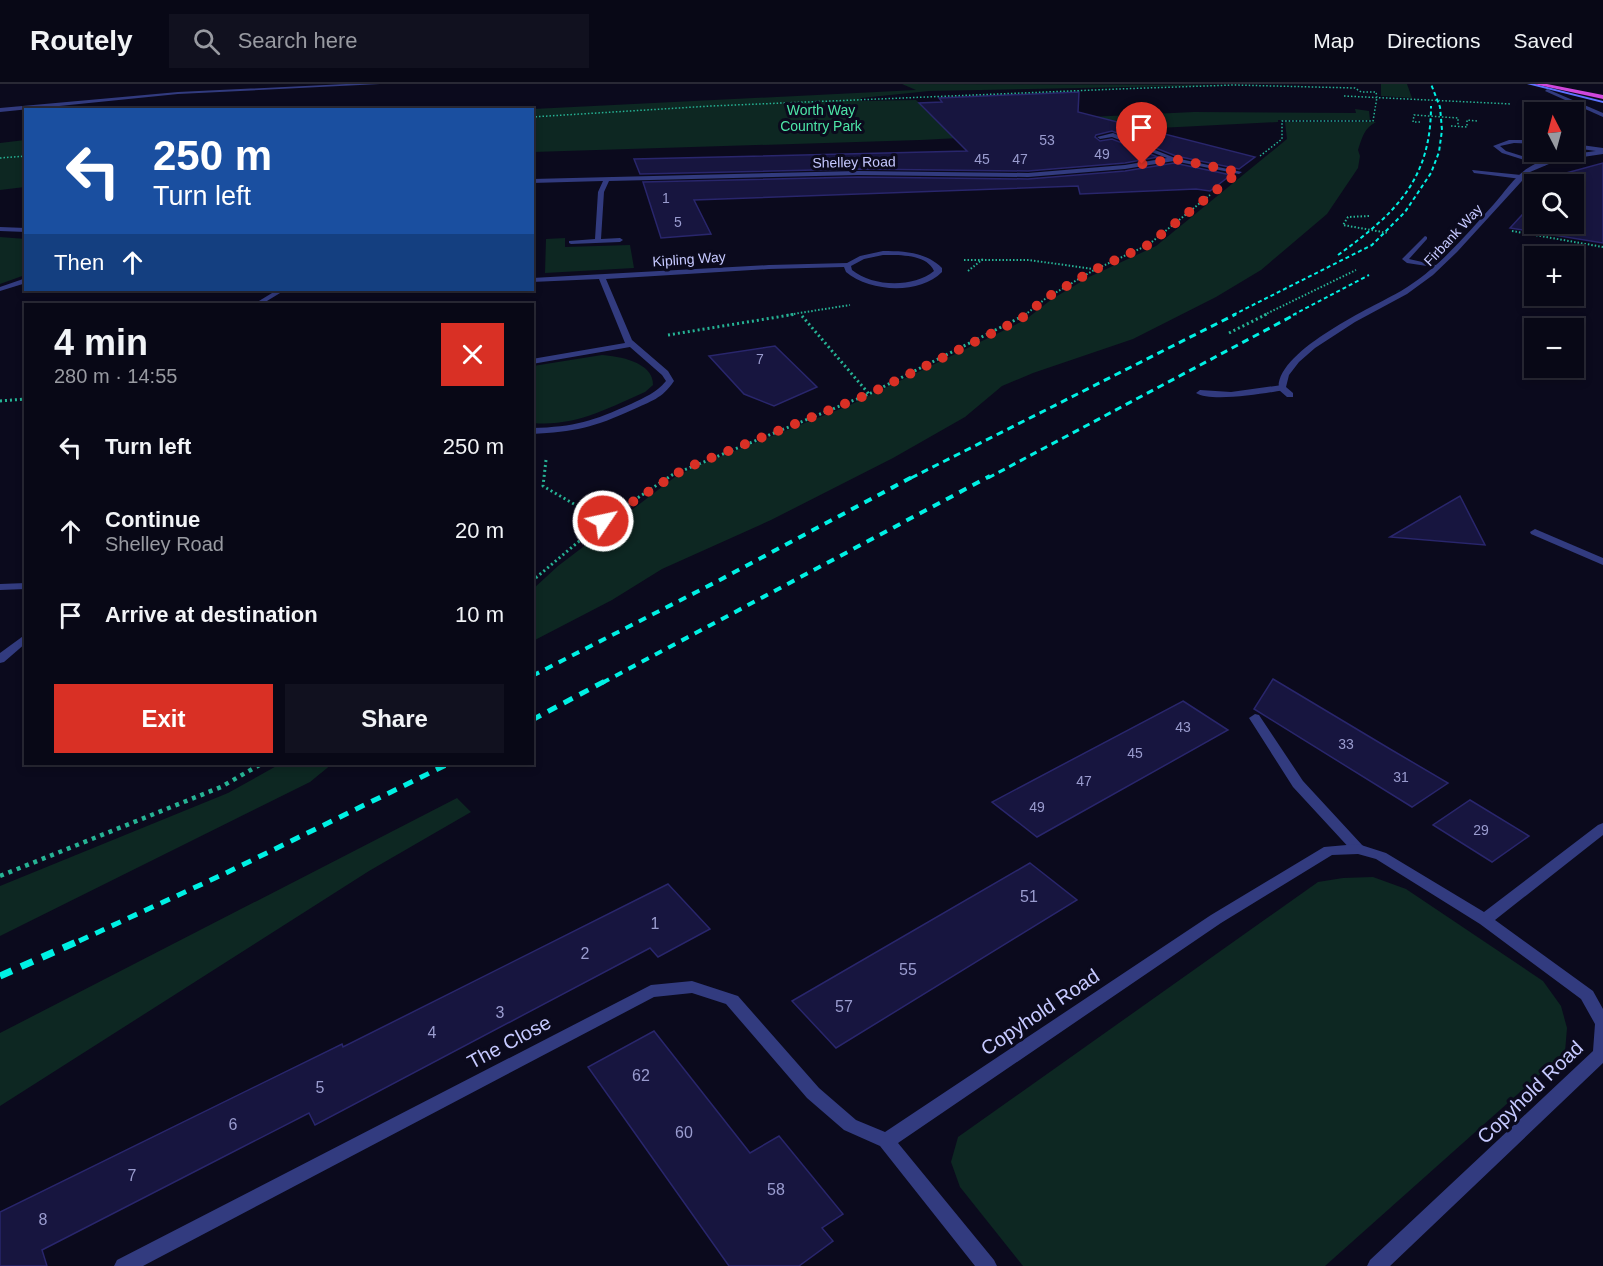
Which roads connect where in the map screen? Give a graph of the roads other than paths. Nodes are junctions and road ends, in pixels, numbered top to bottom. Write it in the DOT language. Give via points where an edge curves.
graph roads {
  1 [pos="378,84"];
  2 [pos="1528,84"];
  3 [pos="1537,84"];
  4 [pos="1547,90"];
  5 [pos="1603,97"];
  6 [pos="1603,102"];
  7 [pos="0,110"];
  8 [pos="1603,115"];
  9 [pos="1100,137"];
  10 [pos="1524,142"];
  11 [pos="1584,148"];
  12 [pos="1603,151"];
  13 [pos="1524,158"];
  14 [pos="1174,159"];
  15 [pos="1537,162"];
  16 [pos="1544,164"];
  17 [pos="1474,171"];
  18 [pos="1239,172"];
  19 [pos="1521,177"];
  20 [pos="607,179"];
  21 [pos="534,180"];
  22 [pos="0,229"];
  23 [pos="24,230"];
  24 [pos="1425,238"];
  25 [pos="620,240"];
  26 [pos="598,241"];
  27 [pos="571,242"];
  28 [pos="848,265"];
  29 [pos="1438,267"];
  30 [pos="602,278"];
  31 [pos="534,280"];
  32 [pos="24,281"];
  33 [pos="0,289"];
  34 [pos="279,291"];
  35 [pos="260,303"];
  36 [pos="630,343"];
  37 [pos="534,362"];
  38 [pos="1282,388"];
  39 [pos="1200,393"];
  40 [pos="1290,395"];
  41 [pos="534,430"];
  42 [pos="1535,532"];
  43 [pos="1603,562"];
  44 [pos="24,586"];
  45 [pos="0,587"];
  46 [pos="24,639"];
  47 [pos="0,659"];
  48 [pos="1255,718"];
  49 [pos="1603,828"];
  50 [pos="1358,849"];
  51 [pos="1485,920"];
  52 [pos="886,1141"];
  53 [pos="124,1266"];
  54 [pos="987,1266"];
  55 [pos="1377,1266"];
  1 -- 7 [label="street" via="178,93"];
  2 -- 4 [label="main road"];
  3 -- 5 [label="highway"];
  4 -- 6 [label="main road"];
  4 -- 8 [label="street"];
  9 -- 14 [label="street" via="1113,135"];
  10 -- 13 [label="street" via="1496,146"];
  11 -- 12 [label="street"];
  12 -- 16 [label="street, Firbank Way"];
  14 -- 18 [label="street"];
  14 -- 20 [label="street, Shelley Road" via="1028,175 867,173"];
  15 -- 16 [label="street"];
  16 -- 19 [label="street, Firbank Way"];
  17 -- 19 [label="street"];
  19 -- 29 [label="street, Firbank Way"];
  20 -- 21 [label="street, Shelley Road"];
  20 -- 26 [label="street" via="601,192"];
  22 -- 23 [label="street"];
  24 -- 29 [label="street" via="1405,259"];
  25 -- 26 [label="street"];
  26 -- 27 [label="street"];
  28 -- 28 [label="street, Kipling Way" via="848,271 856,278 896,285 918,283 938,272 934,263 917,256 883,254 862,257"];
  28 -- 30 [label="street, Kipling Way" via="788,265"];
  29 -- 38 [label="street, Firbank Way" via="1430,277 1307,351 1289,367 1281,381"];
  30 -- 31 [label="street, Kipling Way"];
  30 -- 36 [label="street"];
  32 -- 33 [label="street"];
  34 -- 35 [label="street"];
  36 -- 37 [label="street"];
  36 -- 41 [label="street" via="670,381 661,393 584,427"];
  38 -- 39 [label="street" via="1225,396"];
  38 -- 40 [label="street"];
  42 -- 43 [label="street"];
  44 -- 45 [label="street"];
  46 -- 47 [label="street"];
  48 -- 50 [label="street, Copyhold Road" via="1298,784"];
  49 -- 51 [label="street"];
  50 -- 51 [label="street, Copyhold Road" via="1381,856"];
  50 -- 52 [label="street, Copyhold Road" via="1329,850 1226,913"];
  51 -- 55 [label="street, Copyhold Road" via="1587,995 1603,1024 1601,1054"];
  52 -- 53 [label="street, The Close" via="850,1125 813,1093 732,1000 692,987 651,991"];
  52 -- 54 [label="street"];
}
